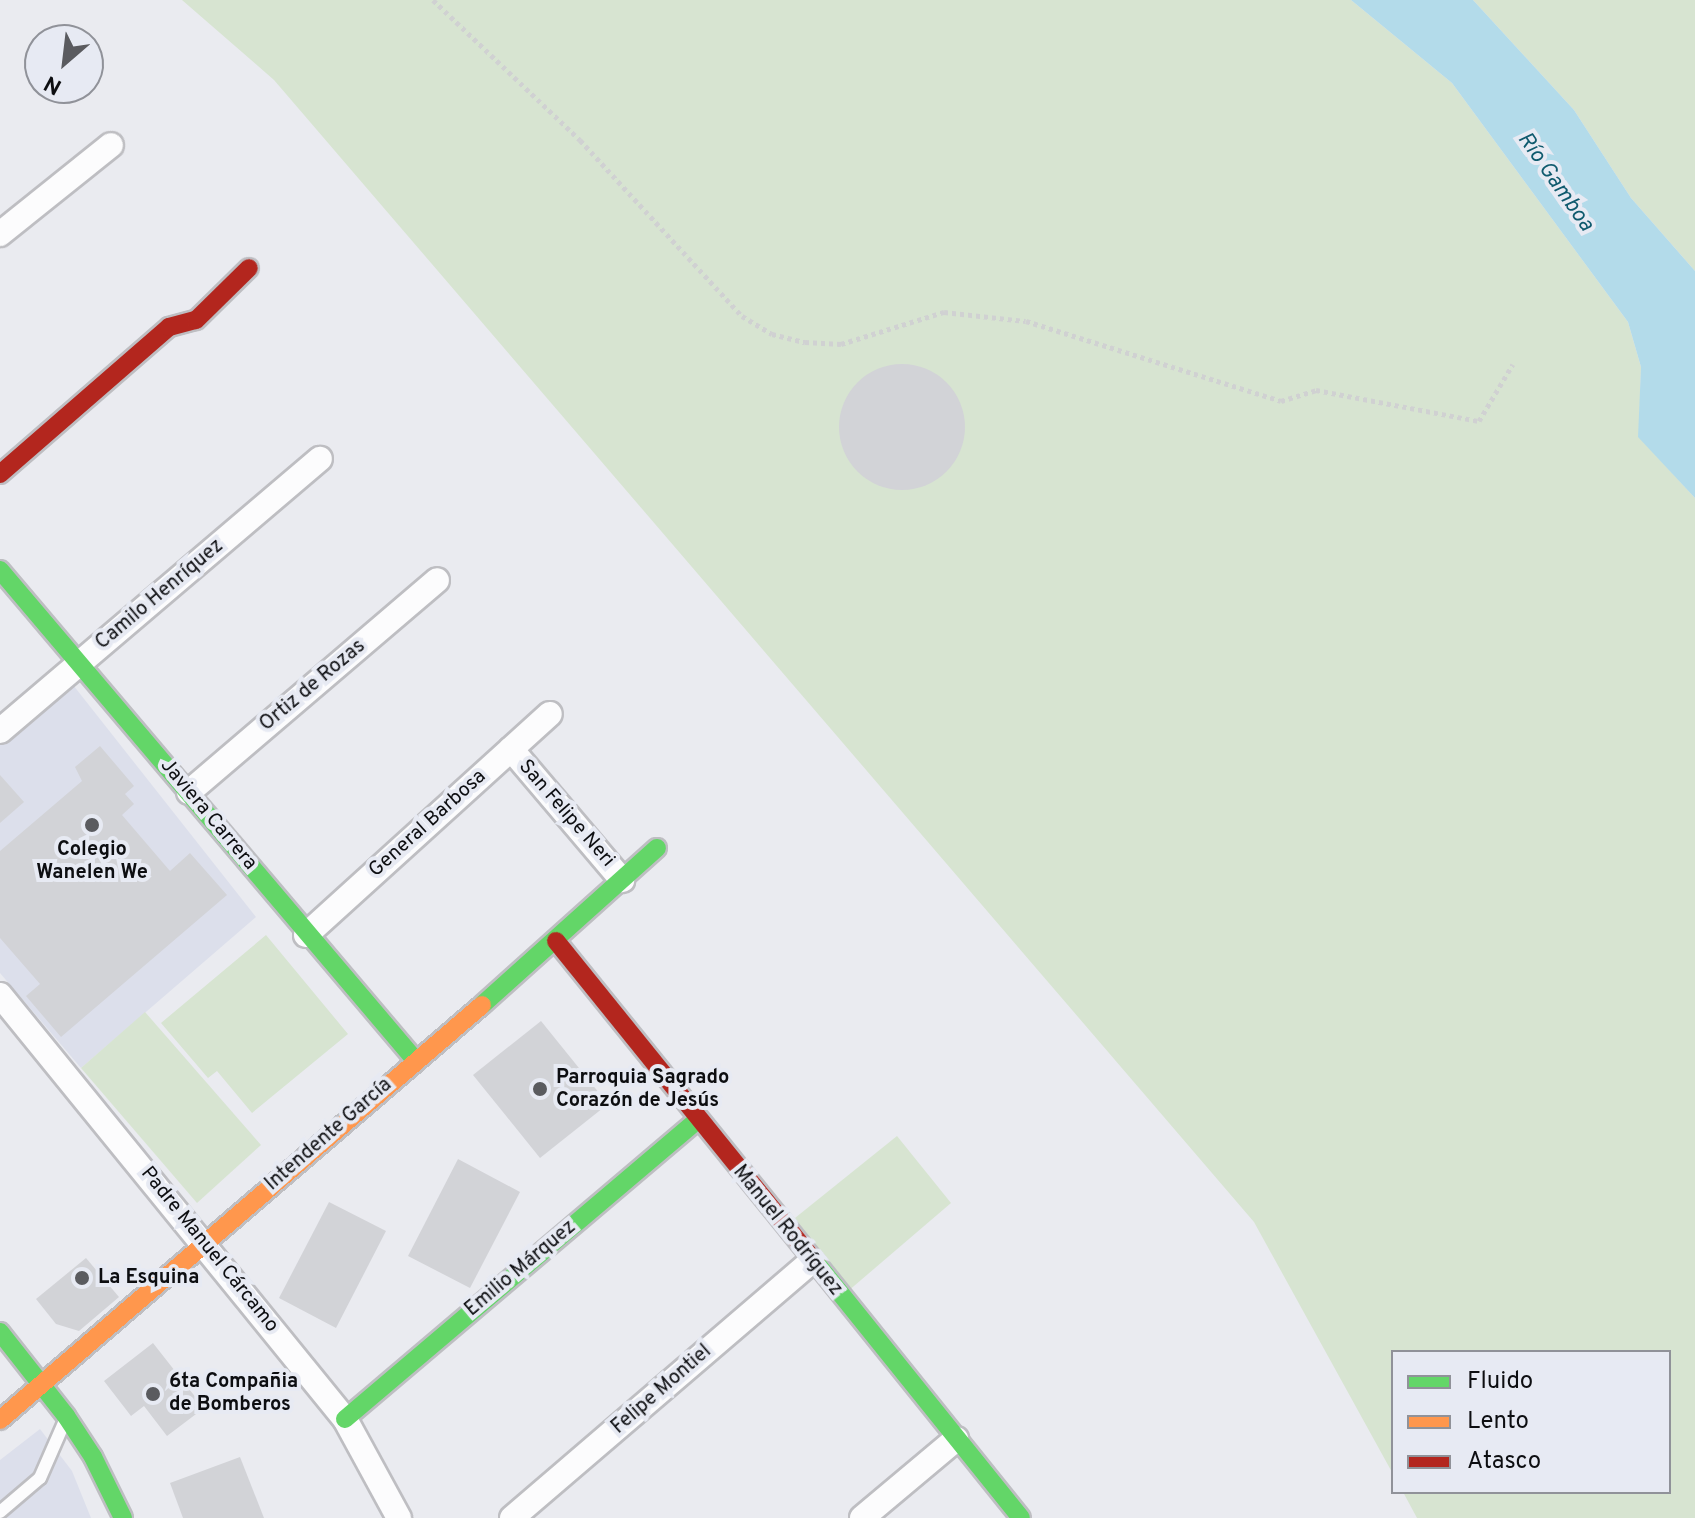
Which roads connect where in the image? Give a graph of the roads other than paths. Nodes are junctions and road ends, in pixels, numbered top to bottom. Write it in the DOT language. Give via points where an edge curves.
graph roads {
  1 [pos="111,145"];
  2 [pos="0,234"];
  3 [pos="249,268"];
  4 [pos="320,459"];
  5 [pos="0,474"];
  6 [pos="0,570"];
  7 [pos="437,580"];
  8 [pos="80,663"];
  9 [pos="550,714"];
  10 [pos="0,731"];
  11 [pos="511,749"];
  12 [pos="189,792"];
  13 [pos="657,848"];
  14 [pos="622,880"];
  15 [pos="306,935"];
  16 [pos="556,941"];
  17 [pos="0,995"];
  18 [pos="416,1061"];
  19 [pos="697,1120"];
  20 [pos="204,1244"];
  21 [pos="811,1262"];
  22 [pos="0,1332"];
  23 [pos="42,1383"];
  24 [pos="66,1416"];
  25 [pos="345,1419"];
  26 [pos="0,1420"];
  27 [pos="956,1439"];
  28 [pos="0,1515"];
  29 [pos="123,1518"];
  30 [pos="399,1518"];
  31 [pos="512,1518"];
  32 [pos="862,1518"];
  33 [pos="1021,1518"];
  1 -- 2 [label="street"];
  3 -- 5 [label="street" via="196,320 169,327"];
  4 -- 8 [label="street, Camilo Henríquez"];
  6 -- 8 [label="street, Javiera Carrera"];
  7 -- 12 [label="street, Ortiz de Rozas"];
  8 -- 10 [label="street, Camilo Henríquez"];
  8 -- 12 [label="street, Javiera Carrera"];
  9 -- 11 [label="street, General Barbosa"];
  11 -- 14 [label="street, San Felipe Neri"];
  11 -- 15 [label="street, General Barbosa"];
  12 -- 15 [label="street, Javiera Carrera"];
  13 -- 14 [label="street, Intendente García"];
  14 -- 16 [label="street, Intendente García"];
  15 -- 18 [label="street, Javiera Carrera"];
  16 -- 18 [label="street, Intendente García"];
  16 -- 19 [label="street, Manuel Rodríguez"];
  17 -- 20 [label="street, Padre Manuel Cárcamo"];
  18 -- 20 [label="street, Intendente García"];
  19 -- 21 [label="street, Manuel Rodríguez"];
  19 -- 25 [label="street, Emilio Márquez"];
  20 -- 23 [label="street, Intendente García"];
  20 -- 25 [label="street, Padre Manuel Cárcamo"];
  21 -- 27 [label="street, Manuel Rodríguez"];
  21 -- 31 [label="street, Felipe Montiel"];
  22 -- 23 [label="street"];
  23 -- 24 [label="street"];
  23 -- 26 [label="street, Intendente García"];
  24 -- 28 [label="lane" via="40,1478"];
  24 -- 29 [label="street"];
  25 -- 30 [label="street, Padre Manuel Cárcamo"];
  27 -- 32 [label="street"];
  27 -- 33 [label="street, Manuel Rodríguez"];
}
